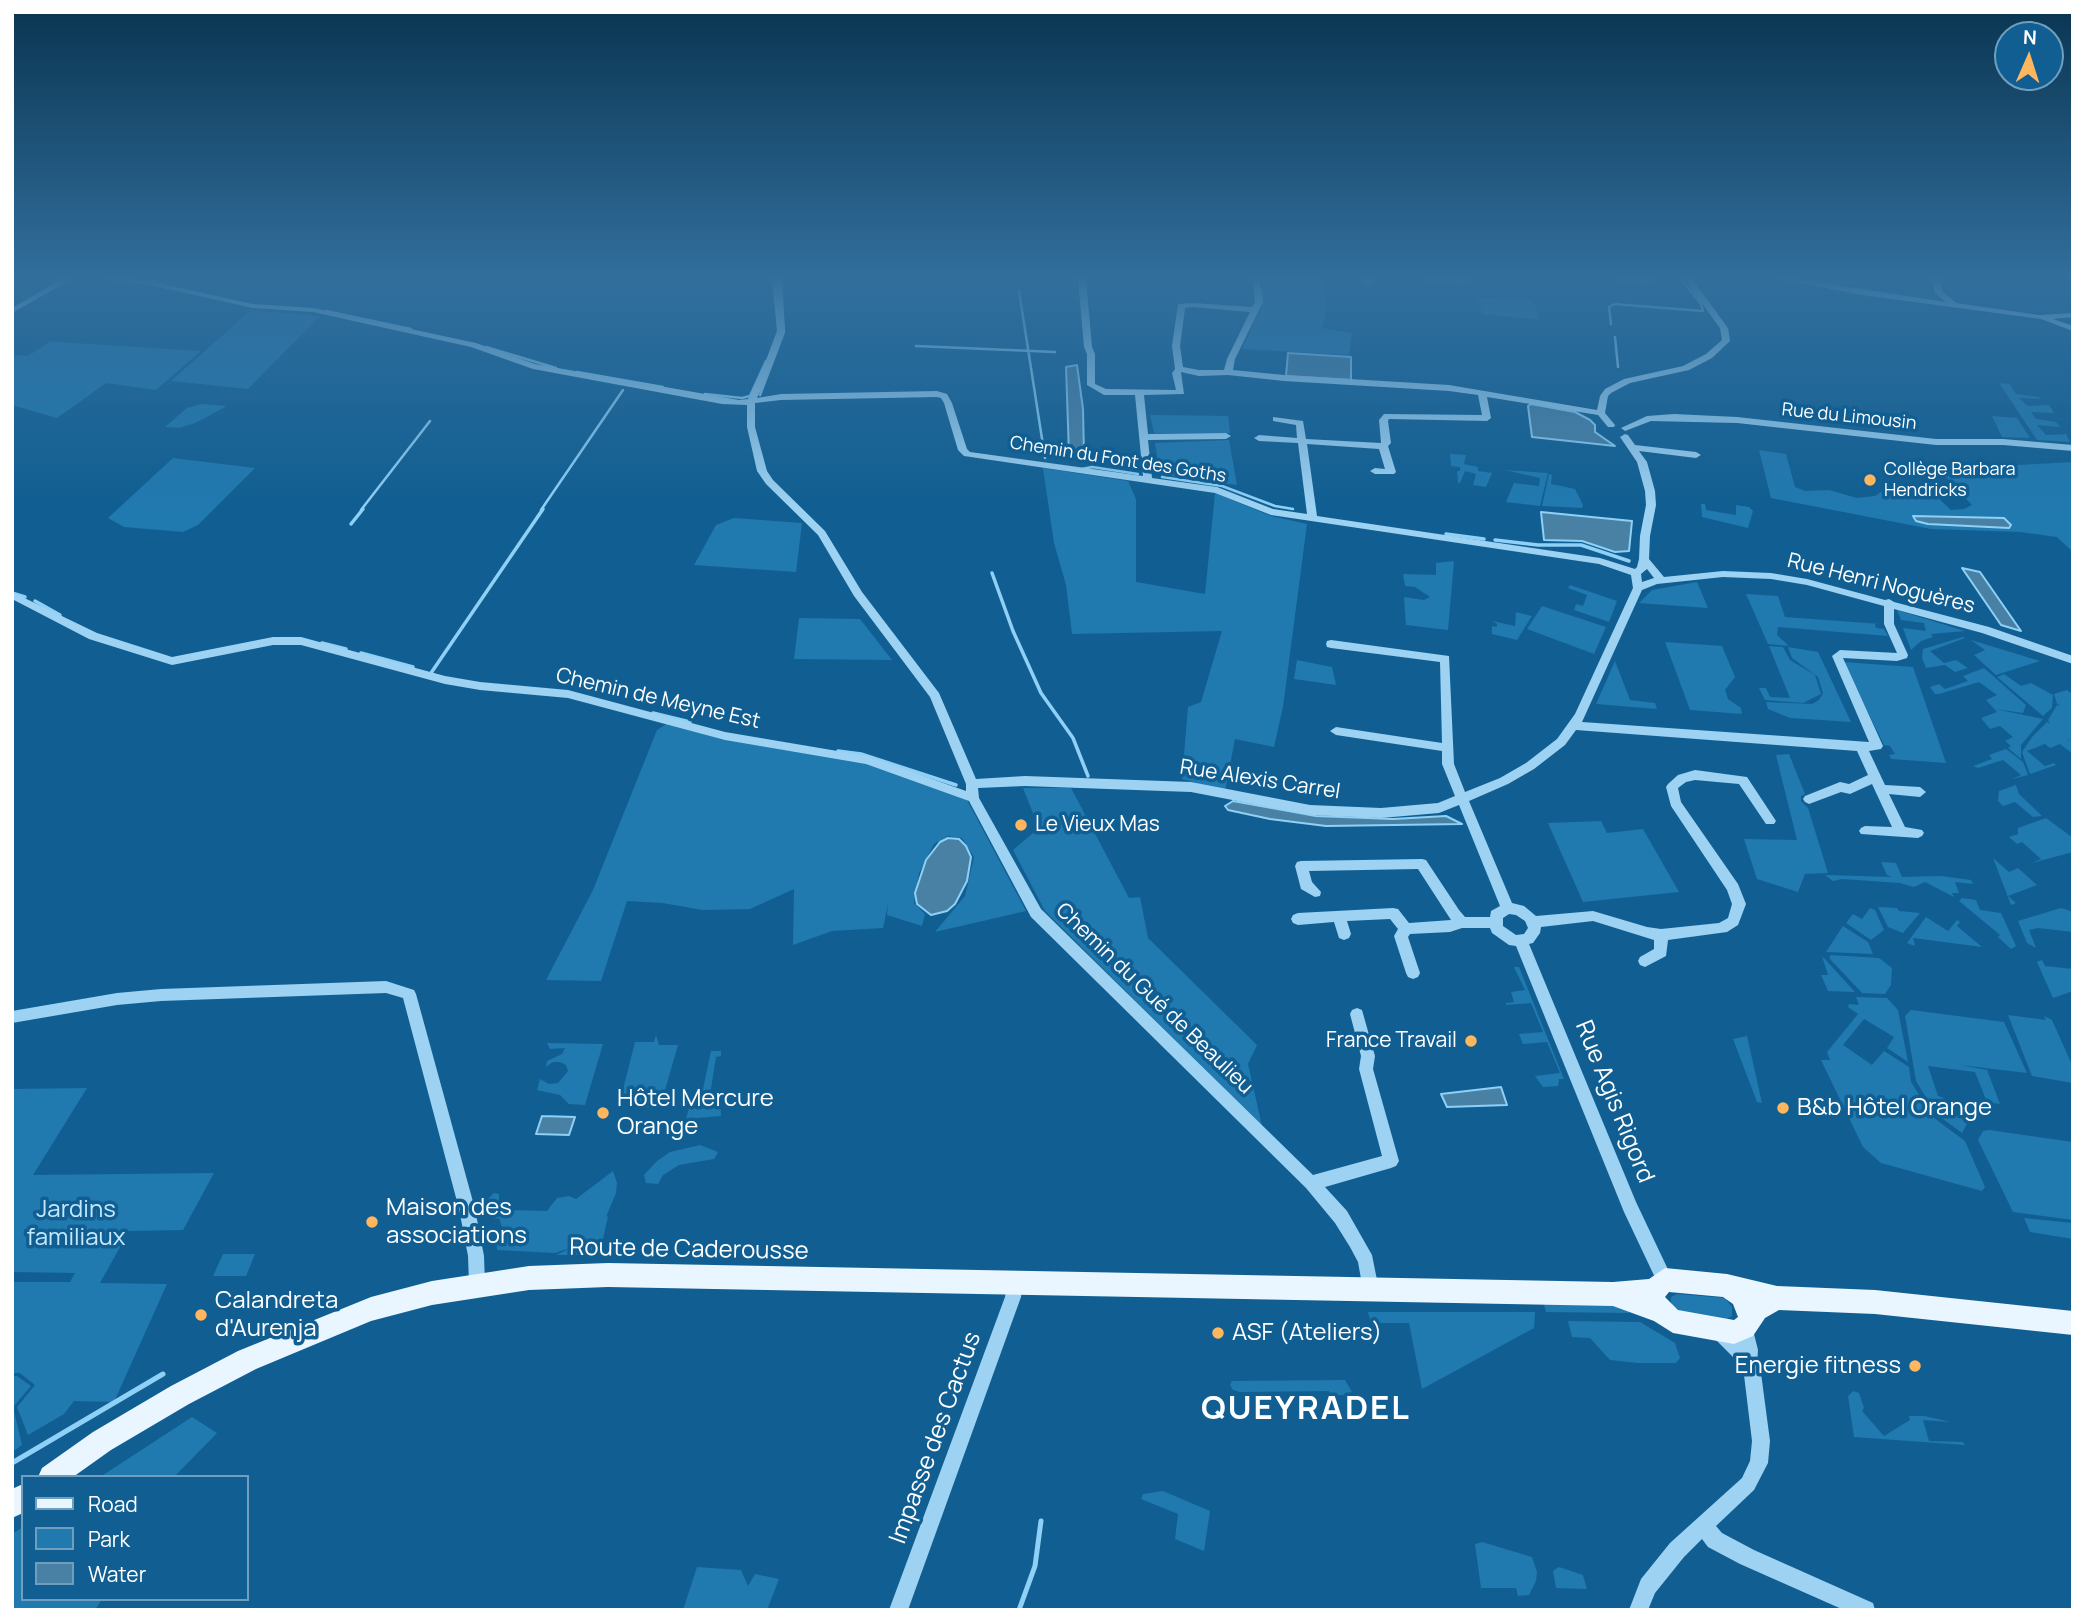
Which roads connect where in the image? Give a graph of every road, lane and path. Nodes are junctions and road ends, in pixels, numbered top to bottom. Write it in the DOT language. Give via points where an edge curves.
graph roads {
  1 [pos="501,355"];
  2 [pos="771,355"];
  3 [pos="1091,355"];
  4 [pos="1177,355"];
  5 [pos="1233,355"];
  6 [pos="1710,355"];
  7 [pos="1179,367"];
  8 [pos="1228,372"];
  9 [pos="1181,392"];
  10 [pos="1139,393"];
  11 [pos="1482,393"];
  12 [pos="751,401"];
  13 [pos="1601,413"];
  14 [pos="1276,419"];
  15 [pos="1618,432"];
  16 [pos="1226,436"];
  17 [pos="1146,437"];
  18 [pos="1259,438"];
  19 [pos="1302,441"];
  20 [pos="1383,446"];
  21 [pos="1635,448"];
  22 [pos="2073,448"];
  23 [pos="1696,455"];
  24 [pos="1375,471"];
  25 [pos="1148,481"];
  26 [pos="1312,518"];
  27 [pos="1647,575"];
  28 [pos="12,595"];
  29 [pos="1889,602"];
  30 [pos="1331,644"];
  31 [pos="2073,660"];
  32 [pos="1573,726"];
  33 [pos="1336,731"];
  34 [pos="1861,747"];
  35 [pos="1448,748"];
  36 [pos="1878,783"];
  37 [pos="972,791"];
  38 [pos="1920,792"];
  39 [pos="1809,799"];
  40 [pos="1462,800"];
  41 [pos="1770,821"];
  42 [pos="1865,831"];
  43 [pos="1901,832"];
  44 [pos="1918,833"];
  45 [pos="1315,892"];
  46 [pos="1507,908"];
  47 [pos="1339,916"];
  48 [pos="1298,919"];
  49 [pos="1461,922"];
  50 [pos="1533,922"];
  51 [pos="1494,923"];
  52 [pos="1406,929"];
  53 [pos="1344,934"];
  54 [pos="1661,935"];
  55 [pos="1521,941"];
  56 [pos="1645,961"];
  57 [pos="1413,973"];
  58 [pos="1357,1014"];
  59 [pos="12,1017"];
  60 [pos="1311,1183"];
  61 [pos="1015,1283"];
  62 [pos="477,1284"];
  63 [pos="1371,1290"];
  64 [pos="1734,1290"];
  65 [pos="1659,1293"];
  66 [pos="1777,1298"];
  67 [pos="1747,1323"];
  68 [pos="2069,1324"];
  69 [pos="1718,1331"];
  70 [pos="1749,1363"];
  71 [pos="54,1475"];
  72 [pos="1703,1525"];
  73 [pos="898,1610"];
  74 [pos="1638,1610"];
  75 [pos="1866,1610"];
  1 -- 12 [label="street" via="533,366 722,401"];
  2 -- 12 [label="street, Chemin du Gué de Beaulieu"];
  3 -- 10 [label="street" via="1092,388"];
  4 -- 7 [label="street"];
  5 -- 8 [label="street"];
  6 -- 13 [label="street" via="1686,368 1625,382 1606,394"];
  7 -- 8 [label="street" via="1199,373"];
  7 -- 9 [label="street"];
  8 -- 11 [label="street"];
  9 -- 10 [label="street"];
  10 -- 17 [label="street"];
  11 -- 13 [label="street"];
  11 -- 20 [label="street" via="1487,418 1387,416"];
  12 -- 25 [label="street, Chemin du Font des Goths" via="937,394 948,403 967,454"];
  12 -- 37 [label="street, Chemin du Gué de Beaulieu" via="751,427 762,471 822,533 858,594 935,696"];
  13 -- 15 [label="street, Rue Alexis Carrel"];
  14 -- 19 [label="street" via="1300,423"];
  15 -- 21 [label="street, Rue Alexis Carrel"];
  15 -- 22 [label="street, Rue du Limousin" via="1660,417 1747,421 1936,442"];
  16 -- 17 [label="street"];
  17 -- 25 [label="street"];
  18 -- 19 [label="street"];
  19 -- 20 [label="street"];
  19 -- 26 [label="street"];
  20 -- 24 [label="street" via="1391,472"];
  21 -- 23 [label="street"];
  21 -- 27 [label="street, Rue Alexis Carrel" via="1648,477 1651,498"];
  25 -- 26 [label="street, Chemin du Font des Goths" via="1217,490 1271,512"];
  26 -- 27 [label="street, Chemin du Font des Goths" via="1600,561"];
  27 -- 29 [label="street, Rue Henri Noguères" via="1771,576"];
  27 -- 32 [label="street, Rue Alexis Carrel" via="1590,700"];
  28 -- 37 [label="street, Chemin de Meyne Est" via="93,636 172,662 273,641 301,641 445,680 568,694 725,736 867,760"];
  29 -- 31 [label="street, Rue Henri Noguères"];
  29 -- 34 [label="street" via="1889,625 1903,655 1837,656 1877,746"];
  30 -- 35 [label="street" via="1445,659"];
  32 -- 34 [label="street"];
  32 -- 40 [label="street, Rue Alexis Carrel" via="1561,742 1530,766"];
  33 -- 35 [label="street"];
  34 -- 36 [label="street"];
  35 -- 40 [label="street" via="1451,776"];
  36 -- 38 [label="street"];
  36 -- 39 [label="street" via="1840,787"];
  36 -- 43 [label="street"];
  37 -- 40 [label="street, Rue Alexis Carrel" via="1025,781 1191,787 1334,813 1422,811"];
  37 -- 60 [label="street, Chemin du Gué de Beaulieu" via="1036,913"];
  40 -- 46 [label="street"];
  41 -- 54 [label="street" via="1743,780 1695,775 1675,782 1675,803 1739,904 1738,914 1722,928"];
  42 -- 43 [label="street"];
  43 -- 44 [label="street"];
  45 -- 49 [label="street" via="1306,886 1301,866 1422,864"];
  46 -- 50 [label="street" via="1519,910"];
  46 -- 51 [label="street"];
  47 -- 48 [label="street"];
  47 -- 52 [label="street" via="1393,913"];
  47 -- 53 [label="street"];
  49 -- 51 [label="street"];
  49 -- 52 [label="street"];
  50 -- 54 [label="street" via="1593,916"];
  50 -- 55 [label="street" via="1533,935"];
  51 -- 55 [label="street" via="1507,938"];
  52 -- 57 [label="street" via="1401,936"];
  54 -- 56 [label="street" via="1661,952"];
  55 -- 65 [label="street, Rue Agis Rigord" via="1630,1207"];
  58 -- 60 [label="street" via="1368,1056 1366,1069 1391,1161"];
  59 -- 62 [label="street" via="161,995 386,987 409,994 467,1209"];
  60 -- 63 [label="street, Chemin du Gué de Beaulieu" via="1356,1241 1366,1261"];
  61 -- 62 [label="main road, Route de Caderousse" via="608,1275"];
  61 -- 63 [label="main road, Route de Caderousse"];
  61 -- 73 [label="street, Impasse des Cactus"];
  62 -- 71 [label="main road, Route de Caderousse" via="371,1309 247,1360 113,1435"];
  63 -- 65 [label="main road, Route de Caderousse"];
  64 -- 65 [label="main road" via="1720,1284"];
  64 -- 66 [label="main road"];
  64 -- 67 [label="main road" via="1746,1303"];
  65 -- 69 [label="main road" via="1673,1321"];
  66 -- 67 [label="main road" via="1757,1310"];
  66 -- 68 [label="main road" via="1888,1303"];
  67 -- 69 [label="main road" via="1734,1332"];
  67 -- 70 [label="street"];
  69 -- 70 [label="street"];
  70 -- 72 [label="street" via="1762,1441 1759,1463 1748,1484"];
  72 -- 74 [label="street" via="1648,1586"];
  72 -- 75 [label="street" via="1715,1540 1736,1551"];
}
